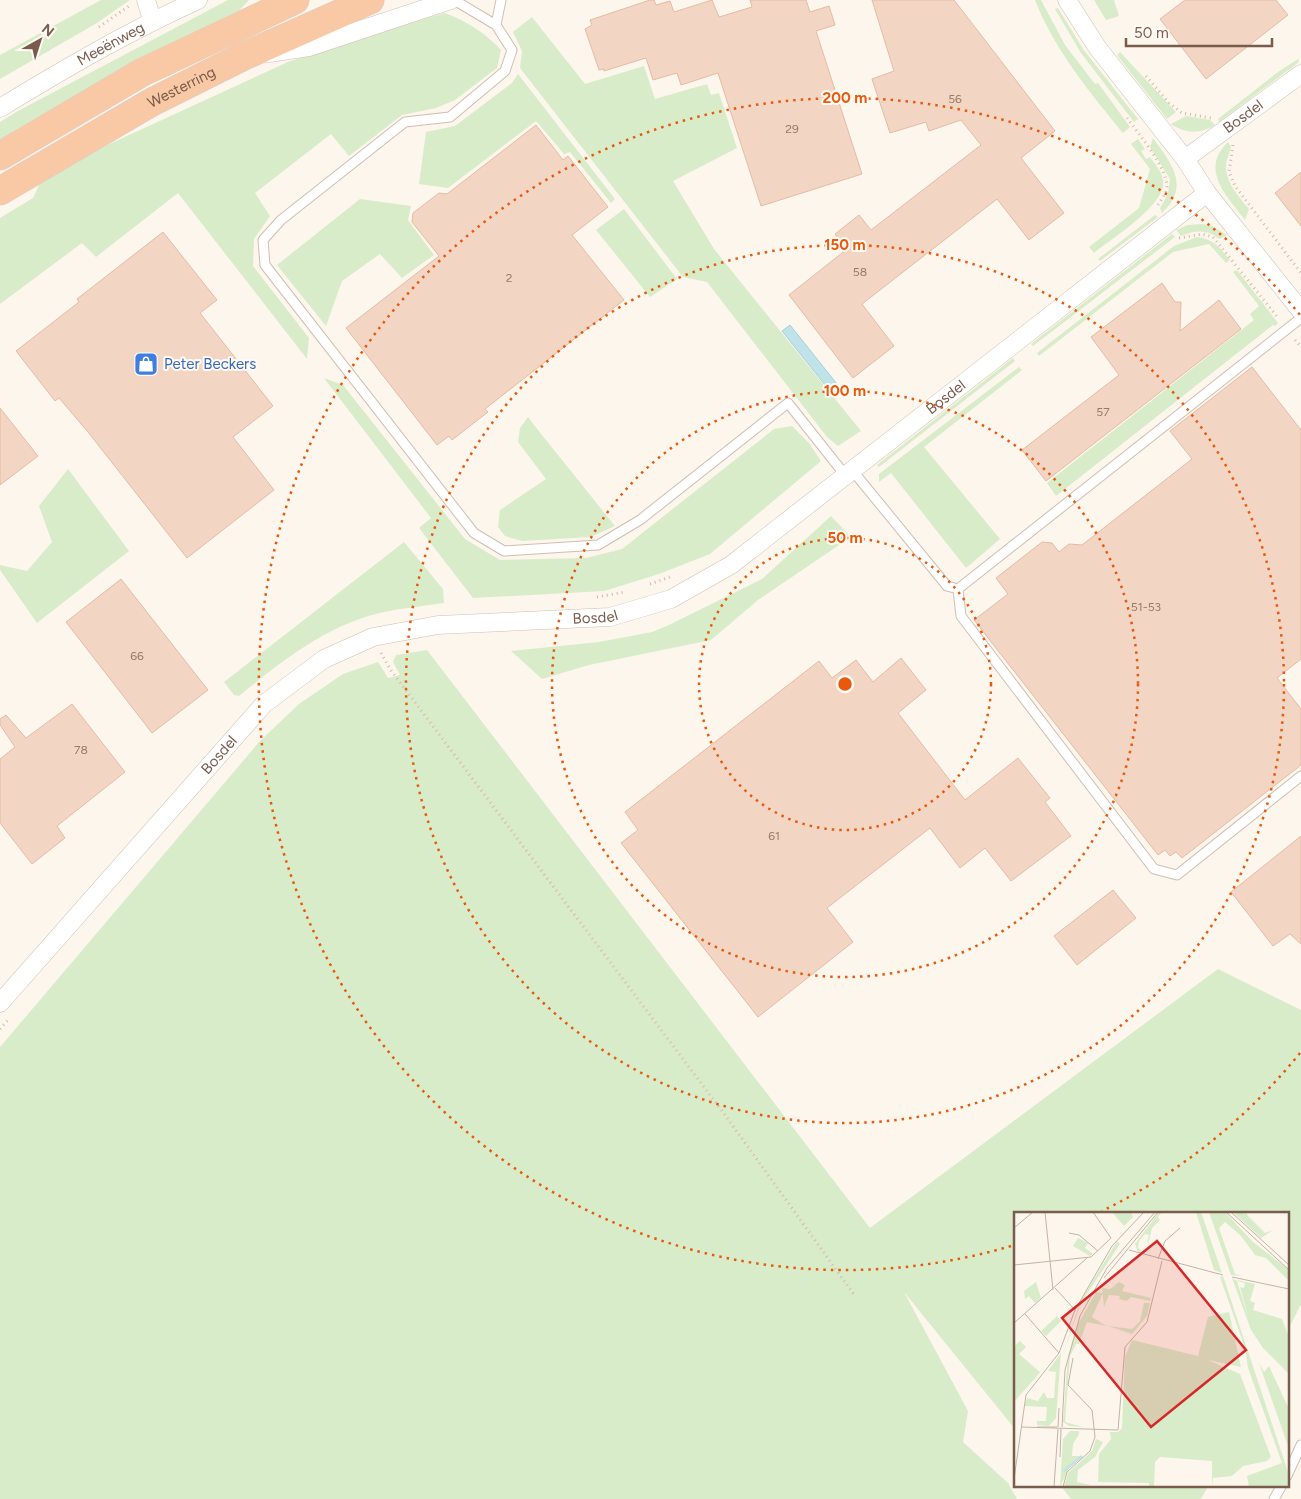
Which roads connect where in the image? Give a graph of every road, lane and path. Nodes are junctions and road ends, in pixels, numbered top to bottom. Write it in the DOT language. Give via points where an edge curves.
graph roads {
  1 [pos="146,0"];
  2 [pos="198,0"];
  3 [pos="295,0"];
  4 [pos="370,0"];
  5 [pos="453,0"];
  6 [pos="501,0"];
  7 [pos="1068,0"];
  8 [pos="152,20"];
  9 [pos="496,25"];
  10 [pos="244,56"];
  11 [pos="1139,69"];
  12 [pos="1301,74"];
  13 [pos="0,108"];
  14 [pos="1124,114"];
  15 [pos="1214,119"];
  16 [pos="1230,141"];
  17 [pos="0,156"];
  18 [pos="1185,158"];
  19 [pos="0,191"];
  20 [pos="1207,193"];
  21 [pos="1156,209"];
  22 [pos="1150,214"];
  23 [pos="1162,216"];
  24 [pos="1177,236"];
  25 [pos="1301,273"];
  26 [pos="1301,311"];
  27 [pos="1301,318"];
  28 [pos="1287,329"];
  29 [pos="1301,347"];
  30 [pos="848,472"];
  31 [pos="675,575"];
  32 [pos="648,585"];
  33 [pos="958,589"];
  34 [pos="631,590"];
  35 [pos="589,598"];
  36 [pos="373,637"];
  37 [pos="1301,776"];
  38 [pos="0,1003"];
  39 [pos="855,1296"];
  40 [pos="1301,1444"];
  41 [pos="1288,1474"];
  42 [pos="1281,1486"];
  43 [pos="1274,1499"];
  1 -- 8 [label="street"];
  2 -- 8 [label="street, Meeënweg"];
  3 -- 17 [label="highway, Westerring" via="141,73"];
  4 -- 10 [label="highway, Westerring"];
  5 -- 9 [label="lane"];
  5 -- 10 [label="street" via="309,47"];
  6 -- 9 [label="lane"];
  7 -- 18 [label="street" via="1097,47"];
  8 -- 13 [label="street, Meeënweg"];
  9 -- 30 [label="lane" via="512,50 505,71 450,117 405,122 281,220 263,240 265,265 474,533 504,551 598,545 640,520 788,403"];
  10 -- 19 [label="highway, Westerring" via="152,102"];
  11 -- 15 [label="path" via="1182,113"];
  12 -- 18 [label="street, Bosdel"];
  14 -- 21 [label="path" via="1163,172 1167,186"];
  16 -- 25 [label="path" via="1234,146 1229,172 1235,186"];
  18 -- 20 [label="street"];
  20 -- 26 [label="street"];
  20 -- 30 [label="street, Bosdel"];
  21 -- 22 [label="path"];
  21 -- 23 [label="path"];
  24 -- 28 [label="path" via="1180,239 1203,234 1213,237"];
  27 -- 28 [label="lane"];
  28 -- 29 [label="path"];
  28 -- 33 [label="lane"];
  30 -- 33 [label="lane" via="946,586"];
  30 -- 36 [label="street, Bosdel" via="731,565 671,599 610,616 438,625"];
  31 -- 32 [label="path"];
  33 -- 37 [label="lane" via="960,616 1154,869 1177,875"];
  34 -- 35 [label="path"];
  36 -- 38 [label="street, Bosdel" via="324,658 264,704"];
  36 -- 39 [label="path" via="390,669 725,1115"];
  40 -- 41 [label="lane"];
  42 -- 43 [label="lane"];
}
